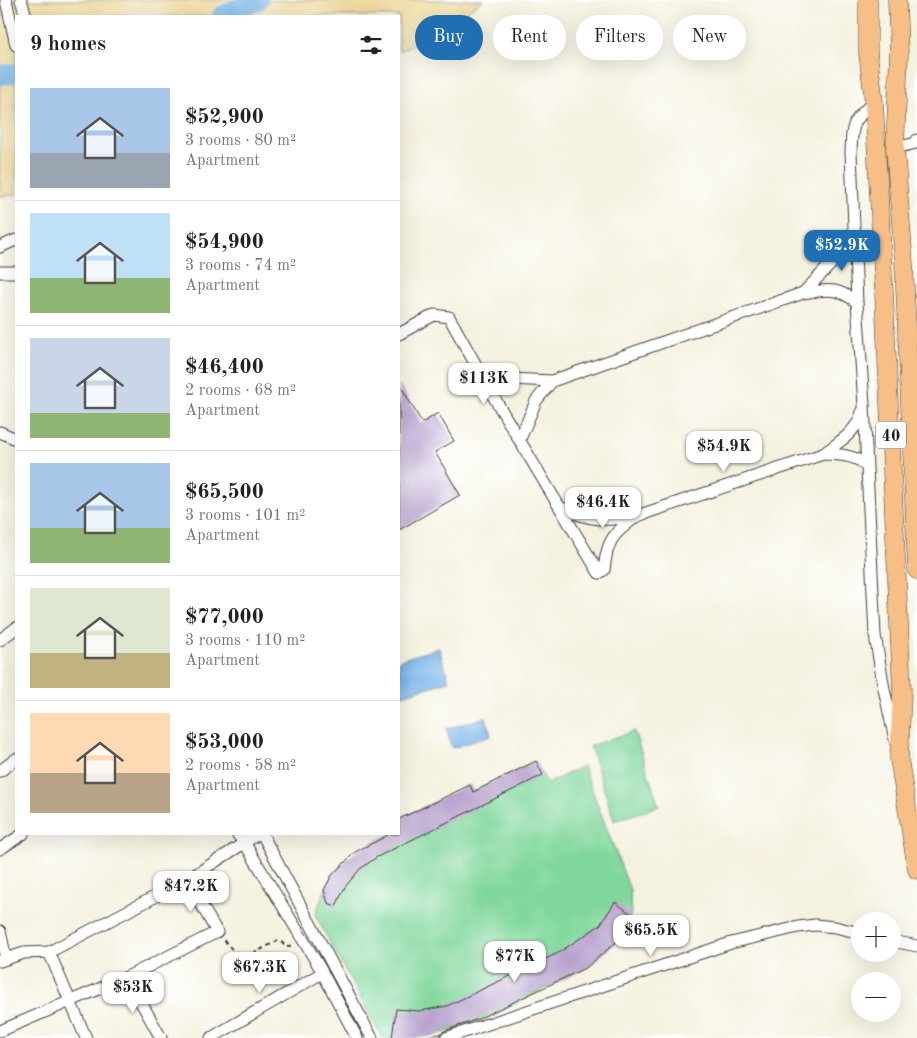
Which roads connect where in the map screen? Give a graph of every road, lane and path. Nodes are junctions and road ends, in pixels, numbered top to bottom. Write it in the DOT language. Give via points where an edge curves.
graph roads {
  1 [pos="6,0"];
  2 [pos="21,0"];
  3 [pos="868,0"];
  4 [pos="897,6"];
  5 [pos="26,15"];
  6 [pos="867,20"];
  7 [pos="15,40"];
  8 [pos="868,53"];
  9 [pos="899,54"];
  10 [pos="874,102"];
  11 [pos="917,140"];
  12 [pos="895,148"];
  13 [pos="855,230"];
  14 [pos="15,240"];
  15 [pos="0,248"];
  16 [pos="910,261"];
  17 [pos="0,272"];
  18 [pos="15,272"];
  19 [pos="904,290"];
  20 [pos="803,293"];
  21 [pos="884,293"];
  22 [pos="857,302"];
  23 [pos="911,322"];
  24 [pos="400,333"];
  25 [pos="480,371"];
  26 [pos="552,381"];
  27 [pos="864,405"];
  28 [pos="913,409"];
  29 [pos="0,432"];
  30 [pos="15,439"];
  31 [pos="520,439"];
  32 [pos="824,454"];
  33 [pos="867,467"];
  34 [pos="915,483"];
  35 [pos="562,508"];
  36 [pos="637,516"];
  37 [pos="916,518"];
  38 [pos="917,559"];
  39 [pos="917,570"];
  40 [pos="15,629"];
  41 [pos="0,640"];
  42 [pos="910,691"];
  43 [pos="899,758"];
  44 [pos="15,760"];
  45 [pos="0,771"];
  46 [pos="21,835"];
  47 [pos="254,835"];
  48 [pos="263,835"];
  49 [pos="240,838"];
  50 [pos="0,849"];
  51 [pos="917,870"];
  52 [pos="187,880"];
  53 [pos="0,931"];
  54 [pos="851,931"];
  55 [pos="218,932"];
  56 [pos="303,940"];
  57 [pos="901,943"];
  58 [pos="917,946"];
  59 [pos="49,952"];
  60 [pos="3,960"];
  61 [pos="322,973"];
  62 [pos="127,977"];
  63 [pos="70,1002"];
  64 [pos="0,1031"];
  65 [pos="86,1038"];
  66 [pos="161,1038"];
  67 [pos="211,1038"];
  68 [pos="357,1038"];
  69 [pos="372,1038"];
  70 [pos="446,1038"];
  1 -- 7 [label="street"];
  2 -- 5 [label="street"];
  3 -- 6 [label="highway, 40"];
  4 -- 6 [label="highway"];
  4 -- 9 [label="highway, 40"];
  6 -- 8 [label="highway, 40"];
  8 -- 9 [label="highway" via="889,58"];
  8 -- 10 [label="highway, 40"];
  9 -- 12 [label="highway, 40"];
  10 -- 13 [label="street" via="858,116 852,128"];
  10 -- 21 [label="highway, 40"];
  11 -- 12 [label="street"];
  12 -- 16 [label="highway, 40"];
  13 -- 20 [label="street" via="832,263"];
  13 -- 22 [label="street"];
  14 -- 15 [label="street"];
  16 -- 19 [label="highway, 40"];
  17 -- 18 [label="street"];
  19 -- 21 [label="highway"];
  19 -- 23 [label="highway, 40"];
  20 -- 22 [label="street" via="842,292"];
  20 -- 26 [label="street"];
  21 -- 42 [label="highway, 40"];
  22 -- 27 [label="street"];
  23 -- 28 [label="highway, 40"];
  24 -- 25 [label="street" via="434,315 449,317"];
  25 -- 26 [label="street" via="510,379"];
  25 -- 31 [label="street"];
  26 -- 31 [label="street" via="536,401"];
  27 -- 32 [label="street" via="859,423"];
  27 -- 33 [label="street"];
  28 -- 34 [label="highway, 40"];
  29 -- 30 [label="street"];
  31 -- 35 [label="street"];
  32 -- 33 [label="street" via="848,456"];
  32 -- 36 [label="street"];
  33 -- 43 [label="street" via="876,634"];
  34 -- 37 [label="highway, 40"];
  35 -- 36 [label="street" via="592,519"];
  35 -- 36 [label="street" via="599,573 604,570 612,538"];
  37 -- 38 [label="highway, 40"];
  38 -- 39 [label="highway, 40"];
  40 -- 41 [label="street"];
  42 -- 43 [label="highway, 40"];
  43 -- 51 [label="highway, 40"];
  44 -- 45 [label="street"];
  46 -- 50 [label="street"];
  47 -- 49 [label="street"];
  48 -- 69 [label="street"];
  49 -- 52 [label="street"];
  49 -- 56 [label="street"];
  52 -- 55 [label="street"];
  52 -- 59 [label="street"];
  53 -- 60 [label="street"];
  54 -- 70 [label="street" via="815,925 731,943"];
  55 -- 56 [label="path" via="241,960 279,940 287,948"];
  55 -- 62 [label="street"];
  56 -- 61 [label="street"];
  57 -- 58 [label="street"];
  59 -- 60 [label="street"];
  59 -- 63 [label="street"];
  61 -- 67 [label="street"];
  61 -- 68 [label="street"];
  62 -- 63 [label="street"];
  62 -- 66 [label="street"];
  63 -- 64 [label="street"];
  63 -- 65 [label="street"];
}
